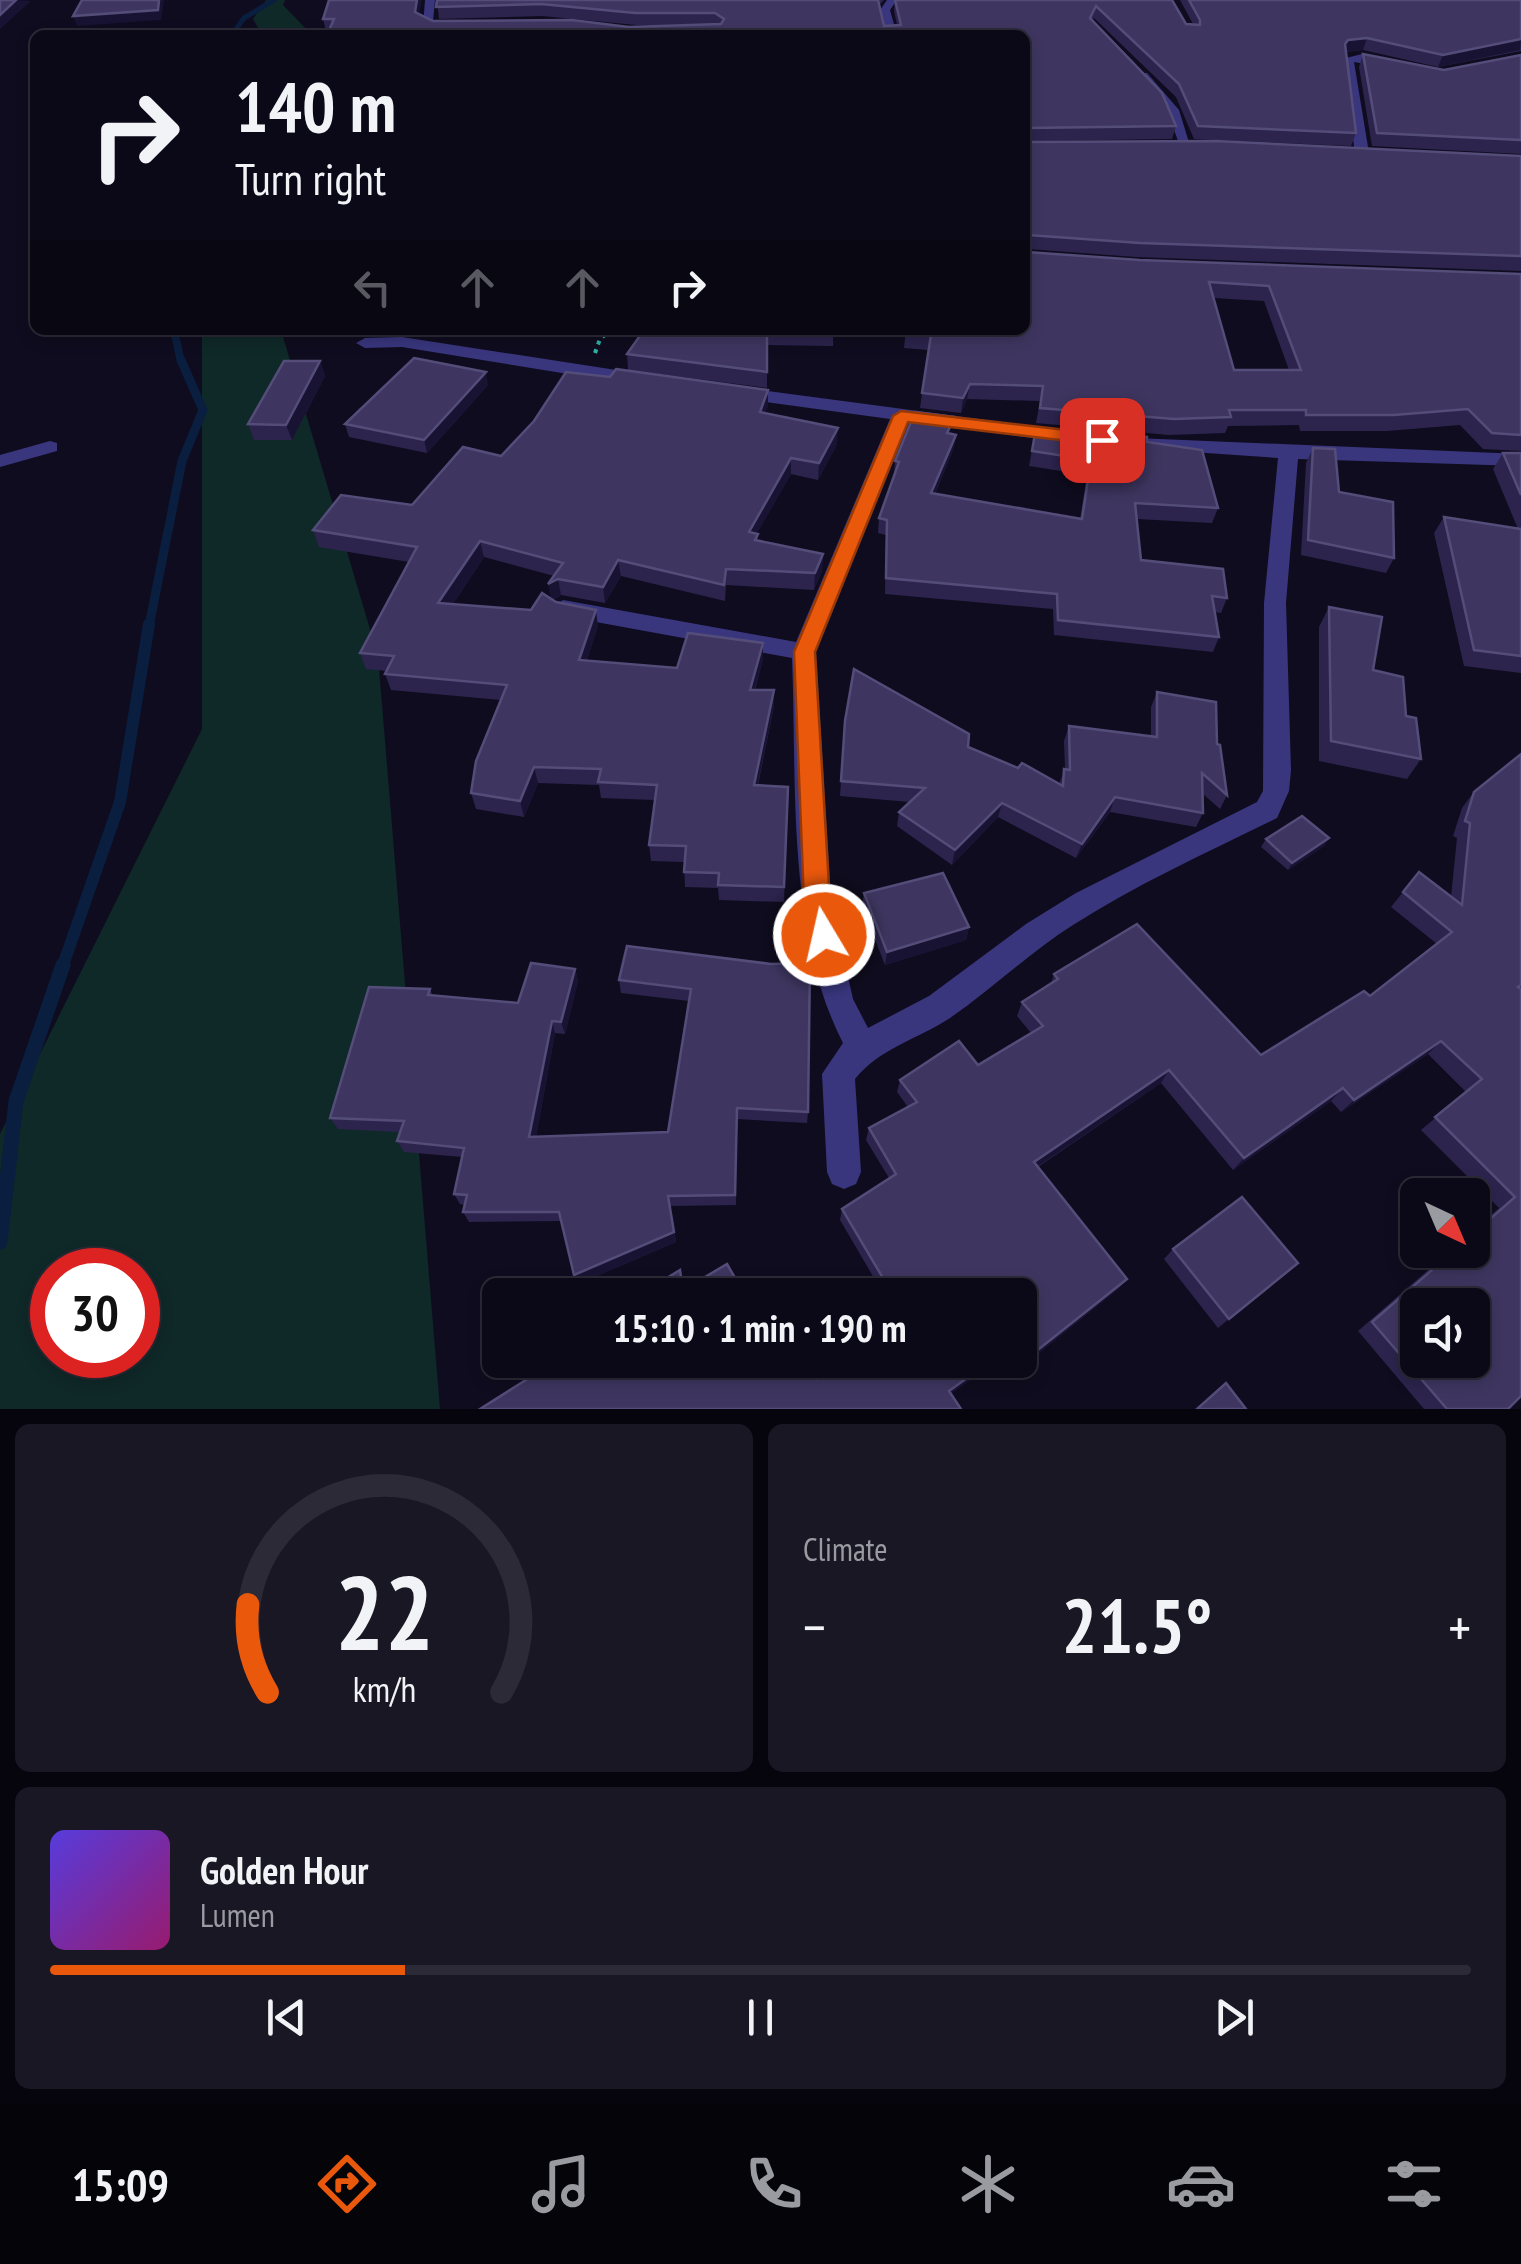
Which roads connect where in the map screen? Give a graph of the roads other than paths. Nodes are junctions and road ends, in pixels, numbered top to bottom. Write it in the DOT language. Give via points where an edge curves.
graph roads {
  1 [pos="430,0"];
  2 [pos="892,0"];
  3 [pos="474,26"];
  4 [pos="887,30"];
  5 [pos="1131,64"];
  6 [pos="1400,67"];
  7 [pos="1167,147"];
  8 [pos="1379,154"];
  9 [pos="366,344"];
  10 [pos="666,384"];
  11 [pos="725,392"];
  12 [pos="901,416"];
  13 [pos="50,447"];
  14 [pos="1289,453"];
  15 [pos="1521,460"];
  16 [pos="0,461"];
  17 [pos="560,607"];
  18 [pos="804,652"];
  19 [pos="862,1046"];
  20 [pos="844,1172"];
  1 -- 3 [label="street" via="427,24"];
  2 -- 4 [label="street" via="884,10"];
  5 -- 7 [label="street" via="1168,103 1193,146"];
  6 -- 8 [label="street" via="1348,59 1354,153"];
  9 -- 10 [label="street" via="402,342"];
  11 -- 12 [label="street"];
  12 -- 14 [label="street"];
  12 -- 18 [label="street"];
  13 -- 16 [label="street"];
  14 -- 15 [label="street"];
  14 -- 19 [label="street" via="1276,603 1278,770 1267,810 1100,894 895,1036"];
  17 -- 18 [label="street"];
  18 -- 19 [label="street" via="817,902 838,1002"];
  19 -- 20 [label="street" via="838,1074"];
}
